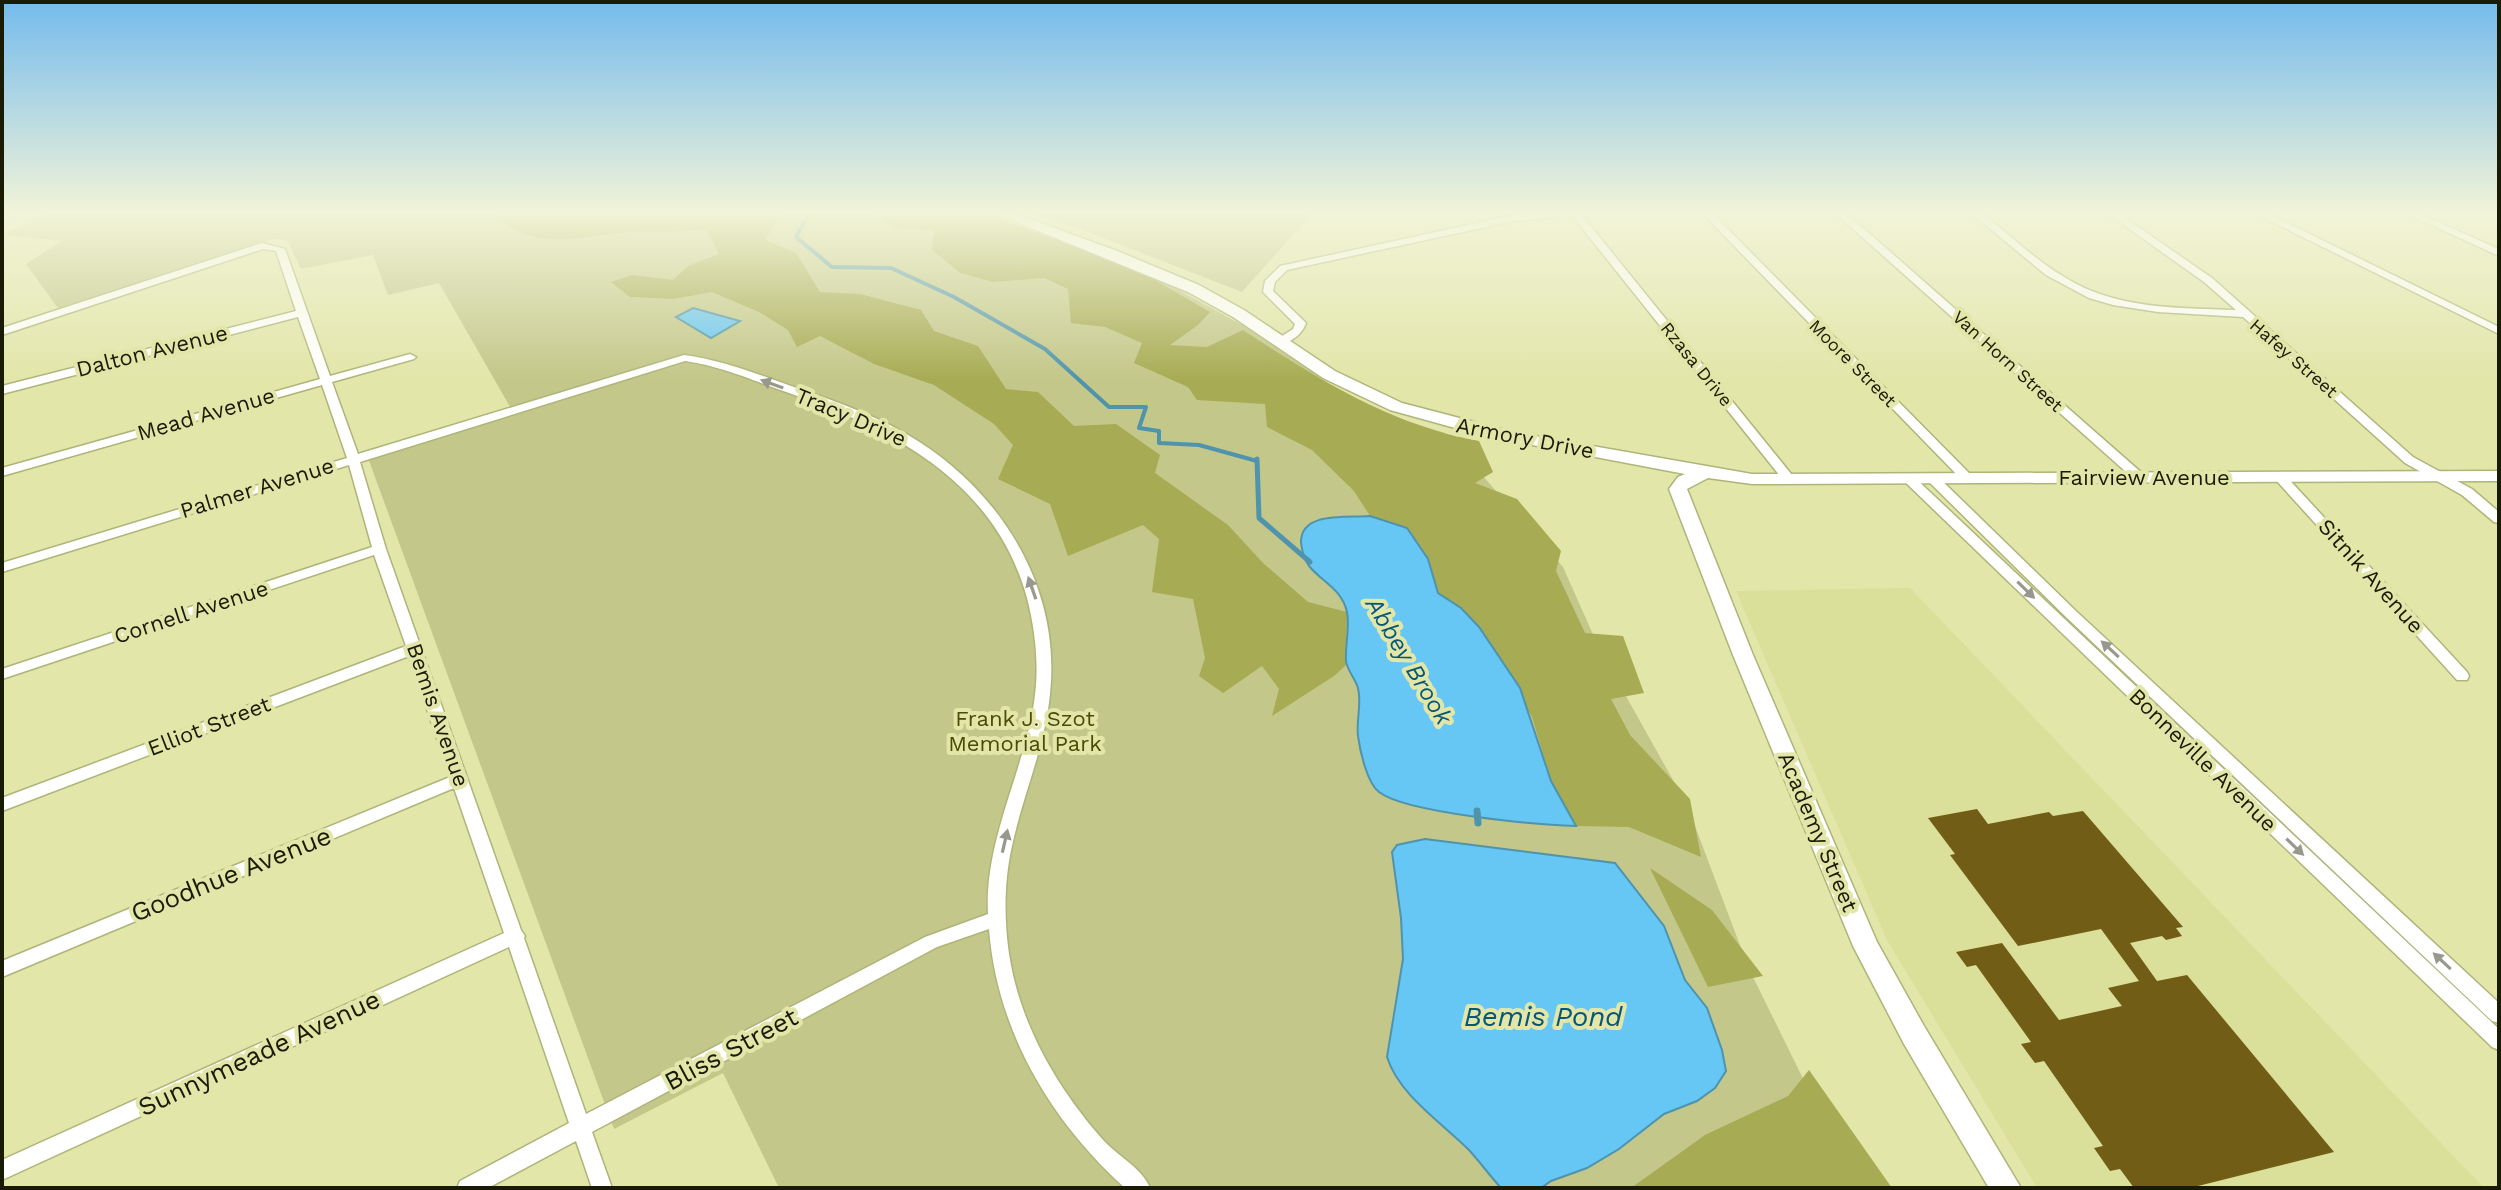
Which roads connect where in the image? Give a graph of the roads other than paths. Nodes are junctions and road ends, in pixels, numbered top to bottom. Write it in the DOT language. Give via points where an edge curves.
graph roads {
  1 [pos="194,269"];
  2 [pos="287,269"];
  3 [pos="1153,269"];
  4 [pos="1285,269"];
  5 [pos="1620,269"];
  6 [pos="1761,269"];
  7 [pos="1903,269"];
  8 [pos="2049,269"];
  9 [pos="2192,269"];
  10 [pos="2372,269"];
  11 [pos="302,313"];
  12 [pos="2246,314"];
  13 [pos="2499,331"];
  14 [pos="2,332"];
  15 [pos="1280,341"];
  16 [pos="410,357"];
  17 [pos="325,381"];
  18 [pos="2,390"];
  19 [pos="513,408"];
  20 [pos="353,458"];
  21 [pos="2,472"];
  22 [pos="1705,473"];
  23 [pos="2279,476"];
  24 [pos="2436,476"];
  25 [pos="2499,476"];
  26 [pos="1966,477"];
  27 [pos="2139,477"];
  28 [pos="1788,478"];
  29 [pos="1908,478"];
  30 [pos="1932,478"];
  31 [pos="2499,519"];
  32 [pos="379,549"];
  33 [pos="2,568"];
  34 [pos="415,648"];
  35 [pos="2,674"];
  36 [pos="2462,676"];
  37 [pos="461,779"];
  38 [pos="2,805"];
  39 [pos="998,918"];
  40 [pos="516,936"];
  41 [pos="2,969"];
  42 [pos="2499,1015"];
  43 [pos="2499,1041"];
  44 [pos="581,1129"];
  45 [pos="2,1170"];
  46 [pos="467,1188"];
  47 [pos="602,1188"];
  48 [pos="1140,1188"];
  49 [pos="2006,1188"];
  1 -- 14 [label="street, Bemis Avenue"];
  2 -- 11 [label="street, Bemis Avenue"];
  3 -- 15 [label="main road, Armory Drive"];
  4 -- 15 [label="street" via="1267,288 1301,326"];
  5 -- 28 [label="street, Rzasa Drive"];
  6 -- 26 [label="street, Moore Street"];
  7 -- 27 [label="street, Van Horn Street"];
  8 -- 12 [label="street" via="2094,296 2185,312"];
  9 -- 12 [label="street, Hafey Street"];
  10 -- 13 [label="street"];
  11 -- 17 [label="street, Bemis Avenue"];
  11 -- 18 [label="street, Dalton Avenue"];
  12 -- 24 [label="street, Hafey Street" via="2402,454"];
  15 -- 22 [label="main road, Armory Drive" via="1350,387 1422,415 1519,439"];
  16 -- 17 [label="street, Mead Avenue"];
  17 -- 20 [label="street, Bemis Avenue"];
  17 -- 21 [label="street, Mead Avenue"];
  19 -- 20 [label="street, Palmer Avenue"];
  39 -- 19 [label="street, Tracy Drive, one-way" via="1000,865 1010,818 1038,732 1045,644 1035,595 1015,549 972,490 892,431 698,358 667,361"];
  20 -- 32 [label="street, Bemis Avenue"];
  20 -- 33 [label="street, Palmer Avenue"];
  22 -- 28 [label="main road, Armory Drive"];
  22 -- 49 [label="main road, Academy Street" via="1684,481 1678,489 1681,503 1766,710 1866,946"];
  23 -- 24 [label="main road, Fairview Avenue"];
  23 -- 27 [label="main road, Fairview Avenue"];
  23 -- 36 [label="street, Sitnik Avenue"];
  24 -- 25 [label="main road, Fairview Avenue"];
  24 -- 31 [label="street, Hafey Street" via="2467,492"];
  26 -- 27 [label="main road, Fairview Avenue"];
  26 -- 30 [label="main road, Fairview Avenue"];
  28 -- 29 [label="main road, Fairview Avenue"];
  29 -- 30 [label="main road, Fairview Avenue"];
  29 -- 43 [label="street, Bonneville Avenue, one-way"];
  42 -- 30 [label="street, Bonneville Avenue, one-way"];
  32 -- 34 [label="street, Bemis Avenue"];
  32 -- 35 [label="street, Cornell Avenue"];
  34 -- 37 [label="street, Bemis Avenue"];
  34 -- 38 [label="street, Elliot Street"];
  37 -- 40 [label="street, Bemis Avenue"];
  37 -- 41 [label="street, Goodhue Avenue"];
  39 -- 44 [label="street, Bliss Street" via="931,942"];
  39 -- 48 [label="street, Tracy Drive" via="1004,975 1028,1046 1069,1114"];
  40 -- 44 [label="street, Bemis Avenue"];
  40 -- 45 [label="street, Sunnymeade Avenue"];
  44 -- 46 [label="street, Bliss Street"];
  44 -- 47 [label="street, Bemis Avenue"];
}
